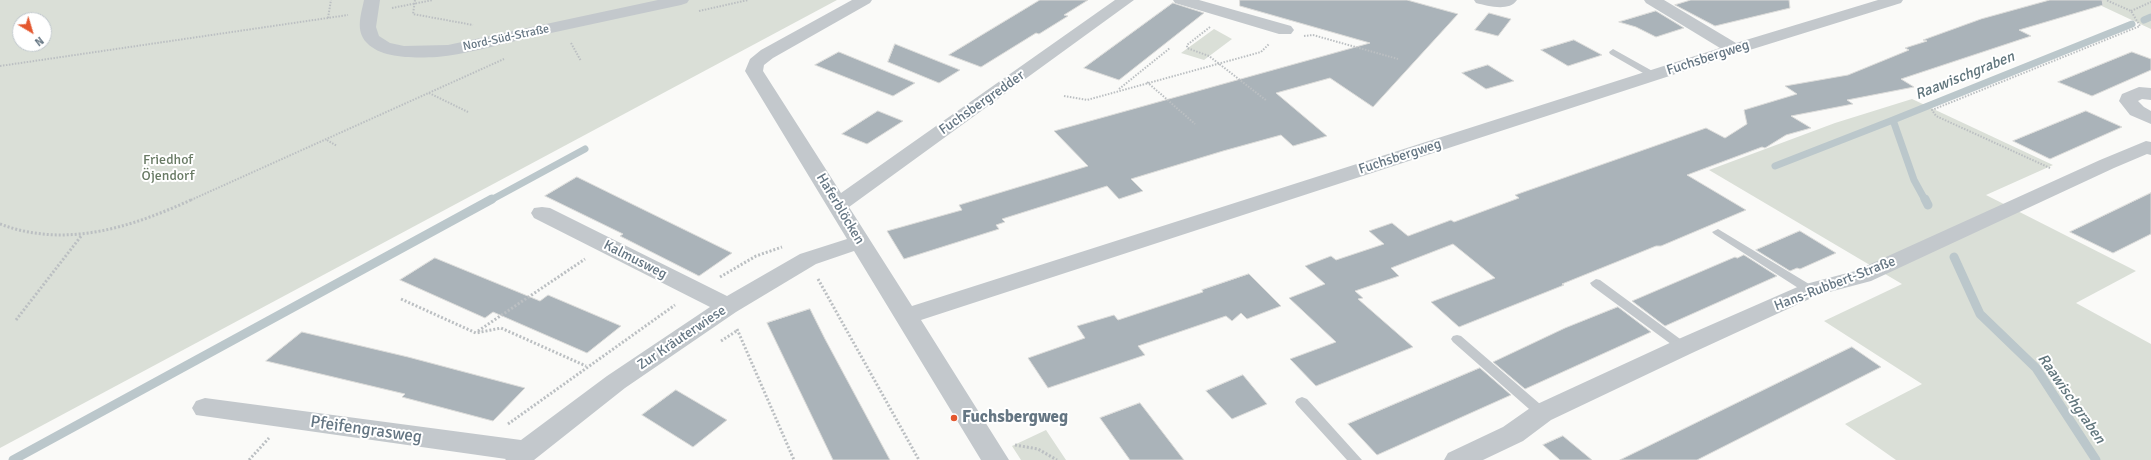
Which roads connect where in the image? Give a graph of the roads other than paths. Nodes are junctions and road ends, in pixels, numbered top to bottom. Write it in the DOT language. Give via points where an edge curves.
graph roads {
  1 [pos="681,0"];
  2 [pos="864,0"];
  3 [pos="1126,0"];
  4 [pos="1180,0"];
  5 [pos="1482,0"];
  6 [pos="1509,0"];
  7 [pos="1652,0"];
  8 [pos="1895,0"];
  9 [pos="371,6"];
  10 [pos="1285,30"];
  11 [pos="1734,49"];
  12 [pos="1613,52"];
  13 [pos="1653,75"];
  14 [pos="2151,94"];
  15 [pos="2151,118"];
  16 [pos="2149,147"];
  17 [pos="838,205"];
  18 [pos="542,213"];
  19 [pos="1718,232"];
  20 [pos="860,242"];
  21 [pos="1596,283"];
  22 [pos="1810,290"];
  23 [pos="728,306"];
  24 [pos="905,317"];
  25 [pos="1457,339"];
  26 [pos="1683,347"];
  27 [pos="1302,402"];
  28 [pos="205,408"];
  29 [pos="1542,413"];
  30 [pos="989,451"];
  31 [pos="522,456"];
  32 [pos="1355,460"];
  33 [pos="1458,460"];
  1 -- 9 [label="street, Nord-Süd-Straße" via="502,39 423,52 392,49 380,45 369,34"];
  2 -- 17 [label="street, Haferblöcken" via="767,54 756,63 754,71"];
  3 -- 17 [label="street, Fuchsbergredder"];
  4 -- 10 [label="street"];
  5 -- 6 [label="street" via="1499,3"];
  7 -- 11 [label="street"];
  8 -- 11 [label="street, Fuchsbergweg"];
  11 -- 13 [label="street, Fuchsbergweg"];
  12 -- 13 [label="lane"];
  13 -- 24 [label="street, Fuchsbergweg"];
  14 -- 15 [label="street" via="2132,95 2128,101 2137,111"];
  16 -- 22 [label="street, Hans-Rubbert-Straße" via="1863,276"];
  17 -- 20 [label="street, Haferblöcken"];
  18 -- 23 [label="street, Kalmusweg"];
  19 -- 22 [label="lane"];
  20 -- 23 [label="street, Zur Kräuterwiese" via="808,259"];
  20 -- 24 [label="street, Haferblöcken"];
  21 -- 26 [label="lane"];
  22 -- 26 [label="street, Hans-Rubbert-Straße"];
  23 -- 31 [label="street, Zur Kräuterwiese" via="616,382"];
  24 -- 30 [label="street, Haferblöcken"];
  25 -- 29 [label="lane"];
  26 -- 29 [label="street, Hans-Rubbert-Straße"];
  27 -- 32 [label="lane"];
  28 -- 31 [label="street, Pfeifengrasweg" via="480,445"];
  29 -- 33 [label="street, Hans-Rubbert-Straße" via="1513,434"];
}
